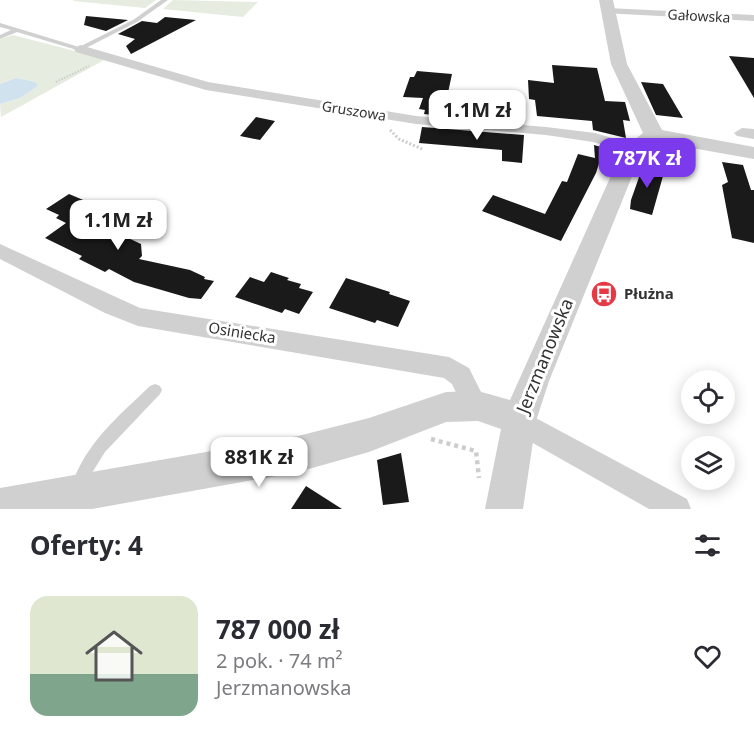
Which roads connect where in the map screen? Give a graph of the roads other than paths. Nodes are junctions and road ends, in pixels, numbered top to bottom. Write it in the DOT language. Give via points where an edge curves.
graph roads {
  1 [pos="165,0"];
  2 [pos="606,5"];
  3 [pos="754,18"];
  4 [pos="0,25"];
  5 [pos="16,30"];
  6 [pos="0,37"];
  7 [pos="80,49"];
  8 [pos="643,142"];
  9 [pos="754,153"];
  10 [pos="0,251"];
  11 [pos="155,390"];
  12 [pos="475,406"];
  13 [pos="519,421"];
  14 [pos="78,493"];
  15 [pos="0,507"];
  16 [pos="504,509"];
  17 [pos="677,509"];
  1 -- 7 [label="lane" via="135,21"];
  2 -- 3 [label="street, Gałowska"];
  2 -- 8 [label="street"];
  4 -- 5 [label="lane"];
  5 -- 6 [label="lane"];
  5 -- 7 [label="lane"];
  7 -- 8 [label="street, Gruszowa" via="206,86 297,102 416,120"];
  8 -- 9 [label="street"];
  8 -- 13 [label="street, Jerzmanowska" via="538,366"];
  10 -- 12 [label="street, Osiniecka" via="138,317 449,368 461,376"];
  11 -- 14 [label="lane" via="91,457 82,473"];
  12 -- 13 [label="street, Jerzmanowska"];
  12 -- 14 [label="street, Jerzmanowska" via="446,407 369,435 298,454"];
  13 -- 16 [label="street"];
  13 -- 17 [label="street"];
  14 -- 15 [label="street, Jerzmanowska"];
}
